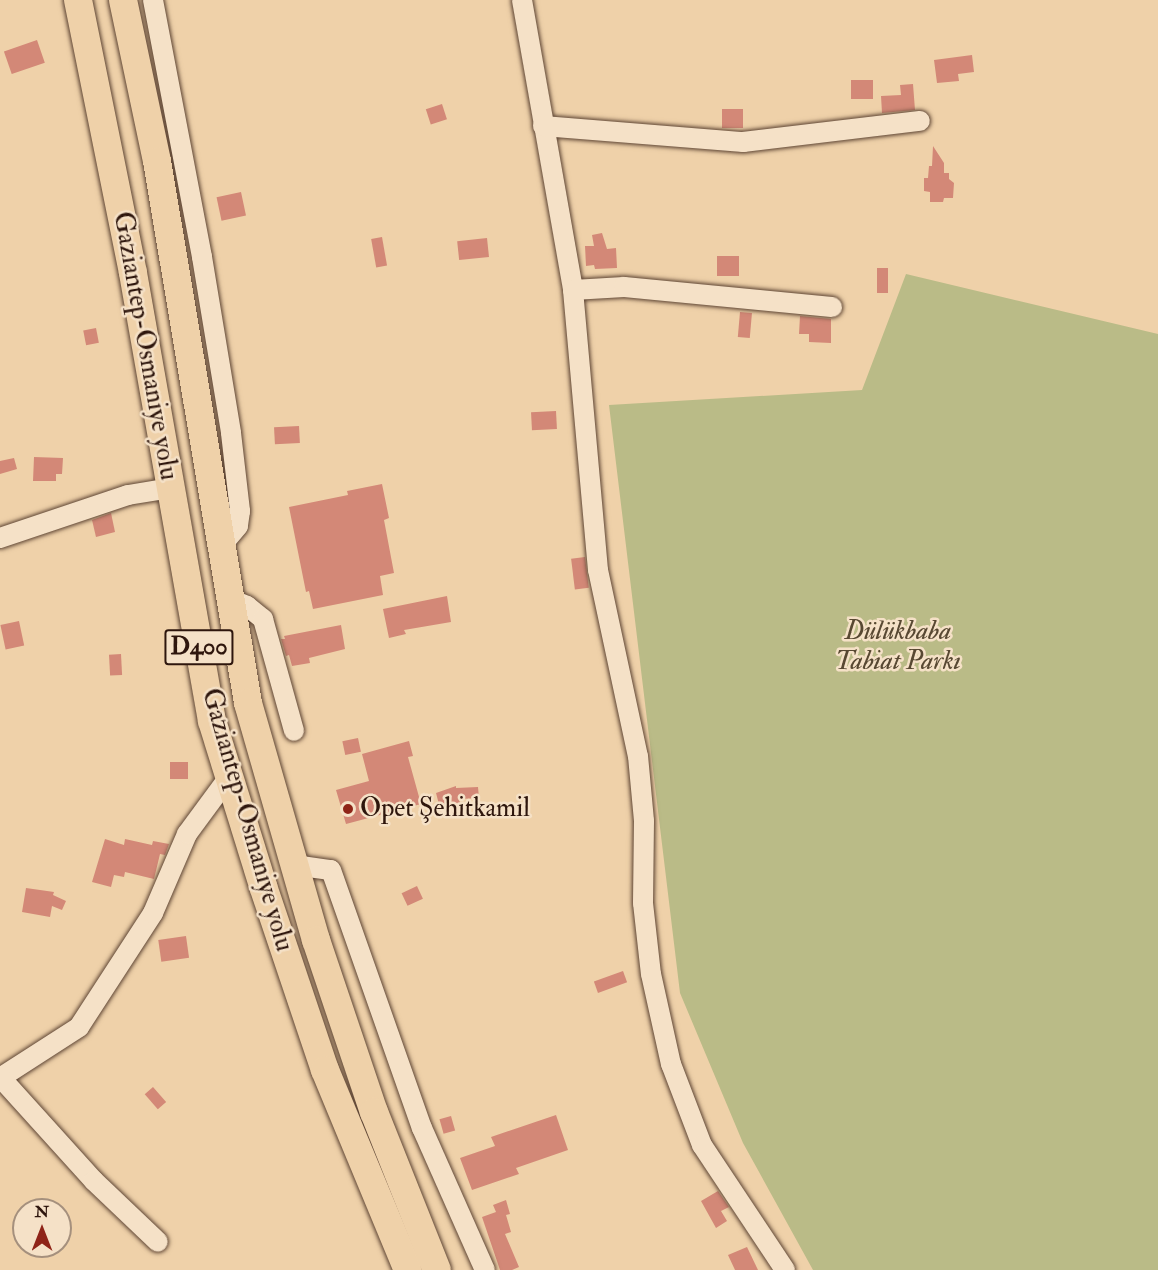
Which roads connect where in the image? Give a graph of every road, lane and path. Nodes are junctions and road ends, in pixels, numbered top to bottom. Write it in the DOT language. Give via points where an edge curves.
graph roads {
  1 [pos="78,0"];
  2 [pos="123,0"];
  3 [pos="153,0"];
  4 [pos="522,0"];
  5 [pos="920,121"];
  6 [pos="543,126"];
  7 [pos="573,290"];
  8 [pos="832,307"];
  9 [pos="171,488"];
  10 [pos="0,538"];
  11 [pos="222,546"];
  12 [pos="230,599"];
  13 [pos="294,731"];
  14 [pos="229,777"];
  15 [pos="294,865"];
  16 [pos="0,1078"];
  17 [pos="158,1242"];
  18 [pos="429,1267"];
  19 [pos="485,1270"];
  20 [pos="785,1270"];
  1 -- 9 [label="highway, Gaziantep-Osmaniye yolu / D400"];
  2 -- 11 [label="highway, Gaziantep-Osmaniye yolu / D400" via="157,161"];
  3 -- 11 [label="street" via="231,433 240,511 238,526"];
  4 -- 6 [label="street"];
  5 -- 6 [label="street" via="743,142"];
  6 -- 7 [label="street"];
  7 -- 8 [label="street" via="624,287"];
  7 -- 20 [label="street" via="598,570 638,756 644,821 643,903 656,996 671,1064 702,1145"];
  9 -- 10 [label="street" via="128,495"];
  9 -- 14 [label="highway, Gaziantep-Osmaniye yolu / D400" via="212,721"];
  11 -- 12 [label="highway, Gaziantep-Osmaniye yolu / D400"];
  12 -- 13 [label="street" via="263,619"];
  12 -- 15 [label="highway, Gaziantep-Osmaniye yolu / D400" via="248,703"];
  14 -- 16 [label="street" via="187,834 153,913 79,1027"];
  14 -- 18 [label="highway, Gaziantep-Osmaniye yolu / D400" via="325,1070"];
  15 -- 18 [label="highway, Gaziantep-Osmaniye yolu / D400" via="316,940"];
  15 -- 19 [label="street" via="330,870 422,1128"];
  16 -- 17 [label="street" via="94,1181"];
}
